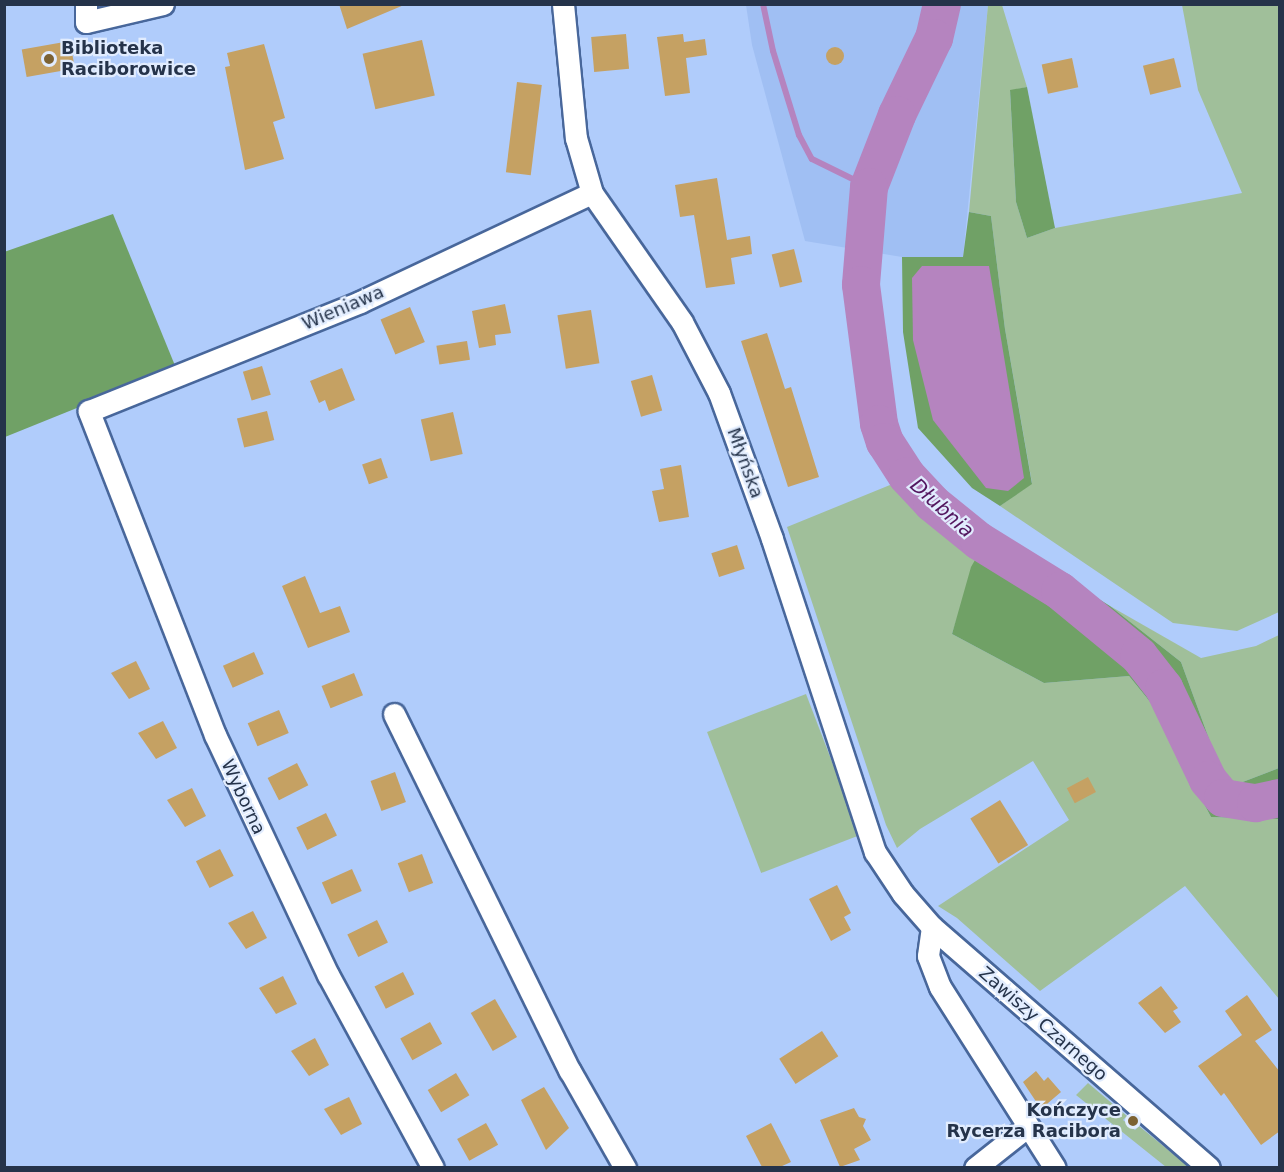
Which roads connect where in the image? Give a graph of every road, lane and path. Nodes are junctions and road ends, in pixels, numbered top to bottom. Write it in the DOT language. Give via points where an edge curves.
graph roads {
  1 [pos="86,4"];
  2 [pos="163,4"];
  3 [pos="562,4"];
  4 [pos="592,193"];
  5 [pos="89,411"];
  6 [pos="394,714"];
  7 [pos="932,927"];
  8 [pos="1027,1127"];
  9 [pos="433,1167"];
  10 [pos="625,1167"];
  11 [pos="975,1167"];
  12 [pos="1055,1167"];
  13 [pos="1209,1167"];
  1 -- 2 [label="street" via="86,22"];
  3 -- 4 [label="street, Młyńska" via="576,138"];
  4 -- 5 [label="street, Wieniawa" via="360,302"];
  4 -- 7 [label="street, Młyńska" via="682,322 719,393 772,539 866,831 886,872"];
  5 -- 9 [label="street, Wyborna" via="179,647 249,811 328,975"];
  6 -- 10 [label="street" via="570,1071"];
  7 -- 8 [label="street" via="928,956 932,971"];
  7 -- 13 [label="street, Zawiszy Czarnego"];
  8 -- 11 [label="street"];
  8 -- 12 [label="street"];
}
